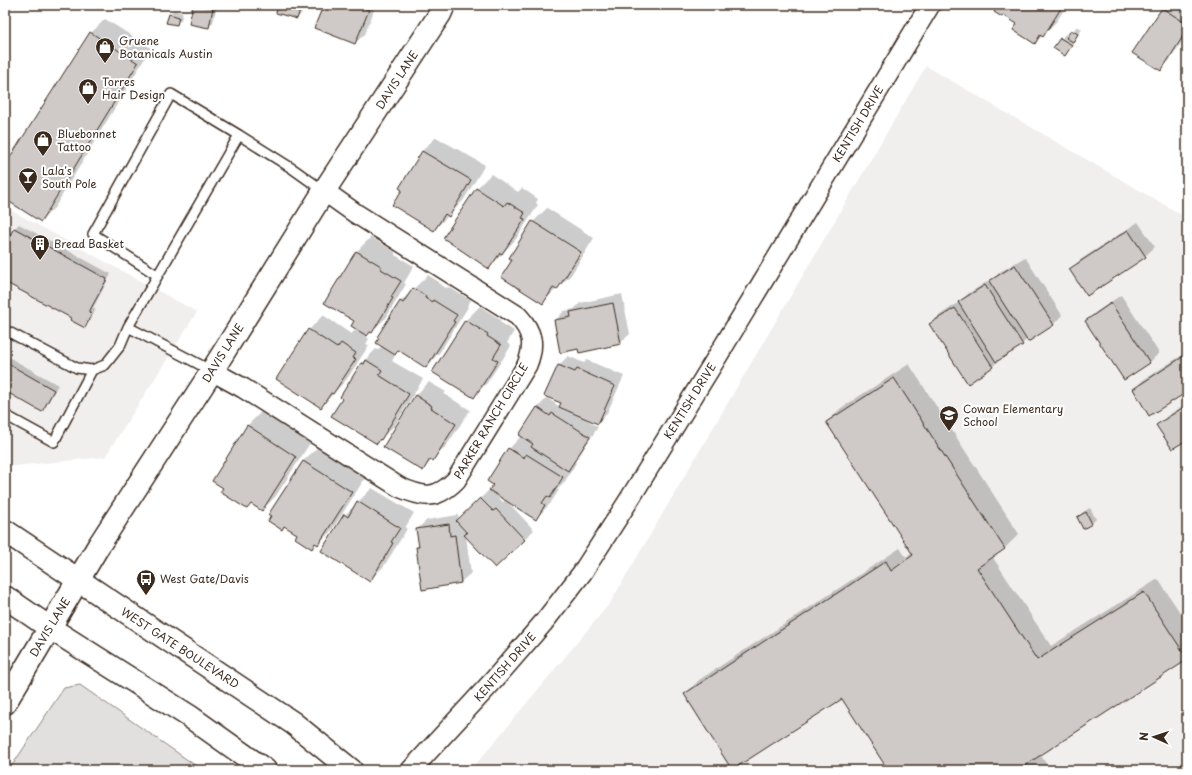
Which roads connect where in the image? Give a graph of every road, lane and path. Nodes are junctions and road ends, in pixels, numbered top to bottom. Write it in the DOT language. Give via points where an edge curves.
graph roads {
  1 [pos="444,5"];
  2 [pos="930,5"];
  3 [pos="239,135"];
  4 [pos="324,191"];
  5 [pos="157,275"];
  6 [pos="128,327"];
  7 [pos="5,330"];
  8 [pos="92,370"];
  9 [pos="212,372"];
  10 [pos="5,415"];
  11 [pos="5,531"];
  12 [pos="78,580"];
  13 [pos="5,597"];
  14 [pos="50,628"];
  15 [pos="5,703"];
  16 [pos="265,770"];
  17 [pos="351,770"];
  18 [pos="411,770"];
  1 -- 4 [label="street, DAVIS LANE"];
  2 -- 18 [label="street, KENTISH DRIVE" via="582,573 493,681"];
  3 -- 4 [label="lane"];
  3 -- 5 [label="lane"];
  3 -- 5 [label="lane" via="171,94 92,234"];
  4 -- 9 [label="street, DAVIS LANE"];
  4 -- 9 [label="street, PARKER RANCH CIRCLE" via="518,316 530,331 532,343 527,365 456,480 438,494 425,496 412,493 243,388"];
  5 -- 6 [label="lane"];
  6 -- 8 [label="lane" via="120,346 105,365"];
  6 -- 9 [label="lane"];
  7 -- 8 [label="lane" via="77,368"];
  8 -- 10 [label="lane" via="54,442"];
  9 -- 12 [label="street, DAVIS LANE"];
  11 -- 12 [label="street, WEST GATE BOULEVARD"];
  12 -- 14 [label="street, DAVIS LANE"];
  12 -- 17 [label="street, WEST GATE BOULEVARD" via="293,723"];
  13 -- 14 [label="street"];
  14 -- 15 [label="street, DAVIS LANE"];
  14 -- 16 [label="street" via="189,716"];
}
